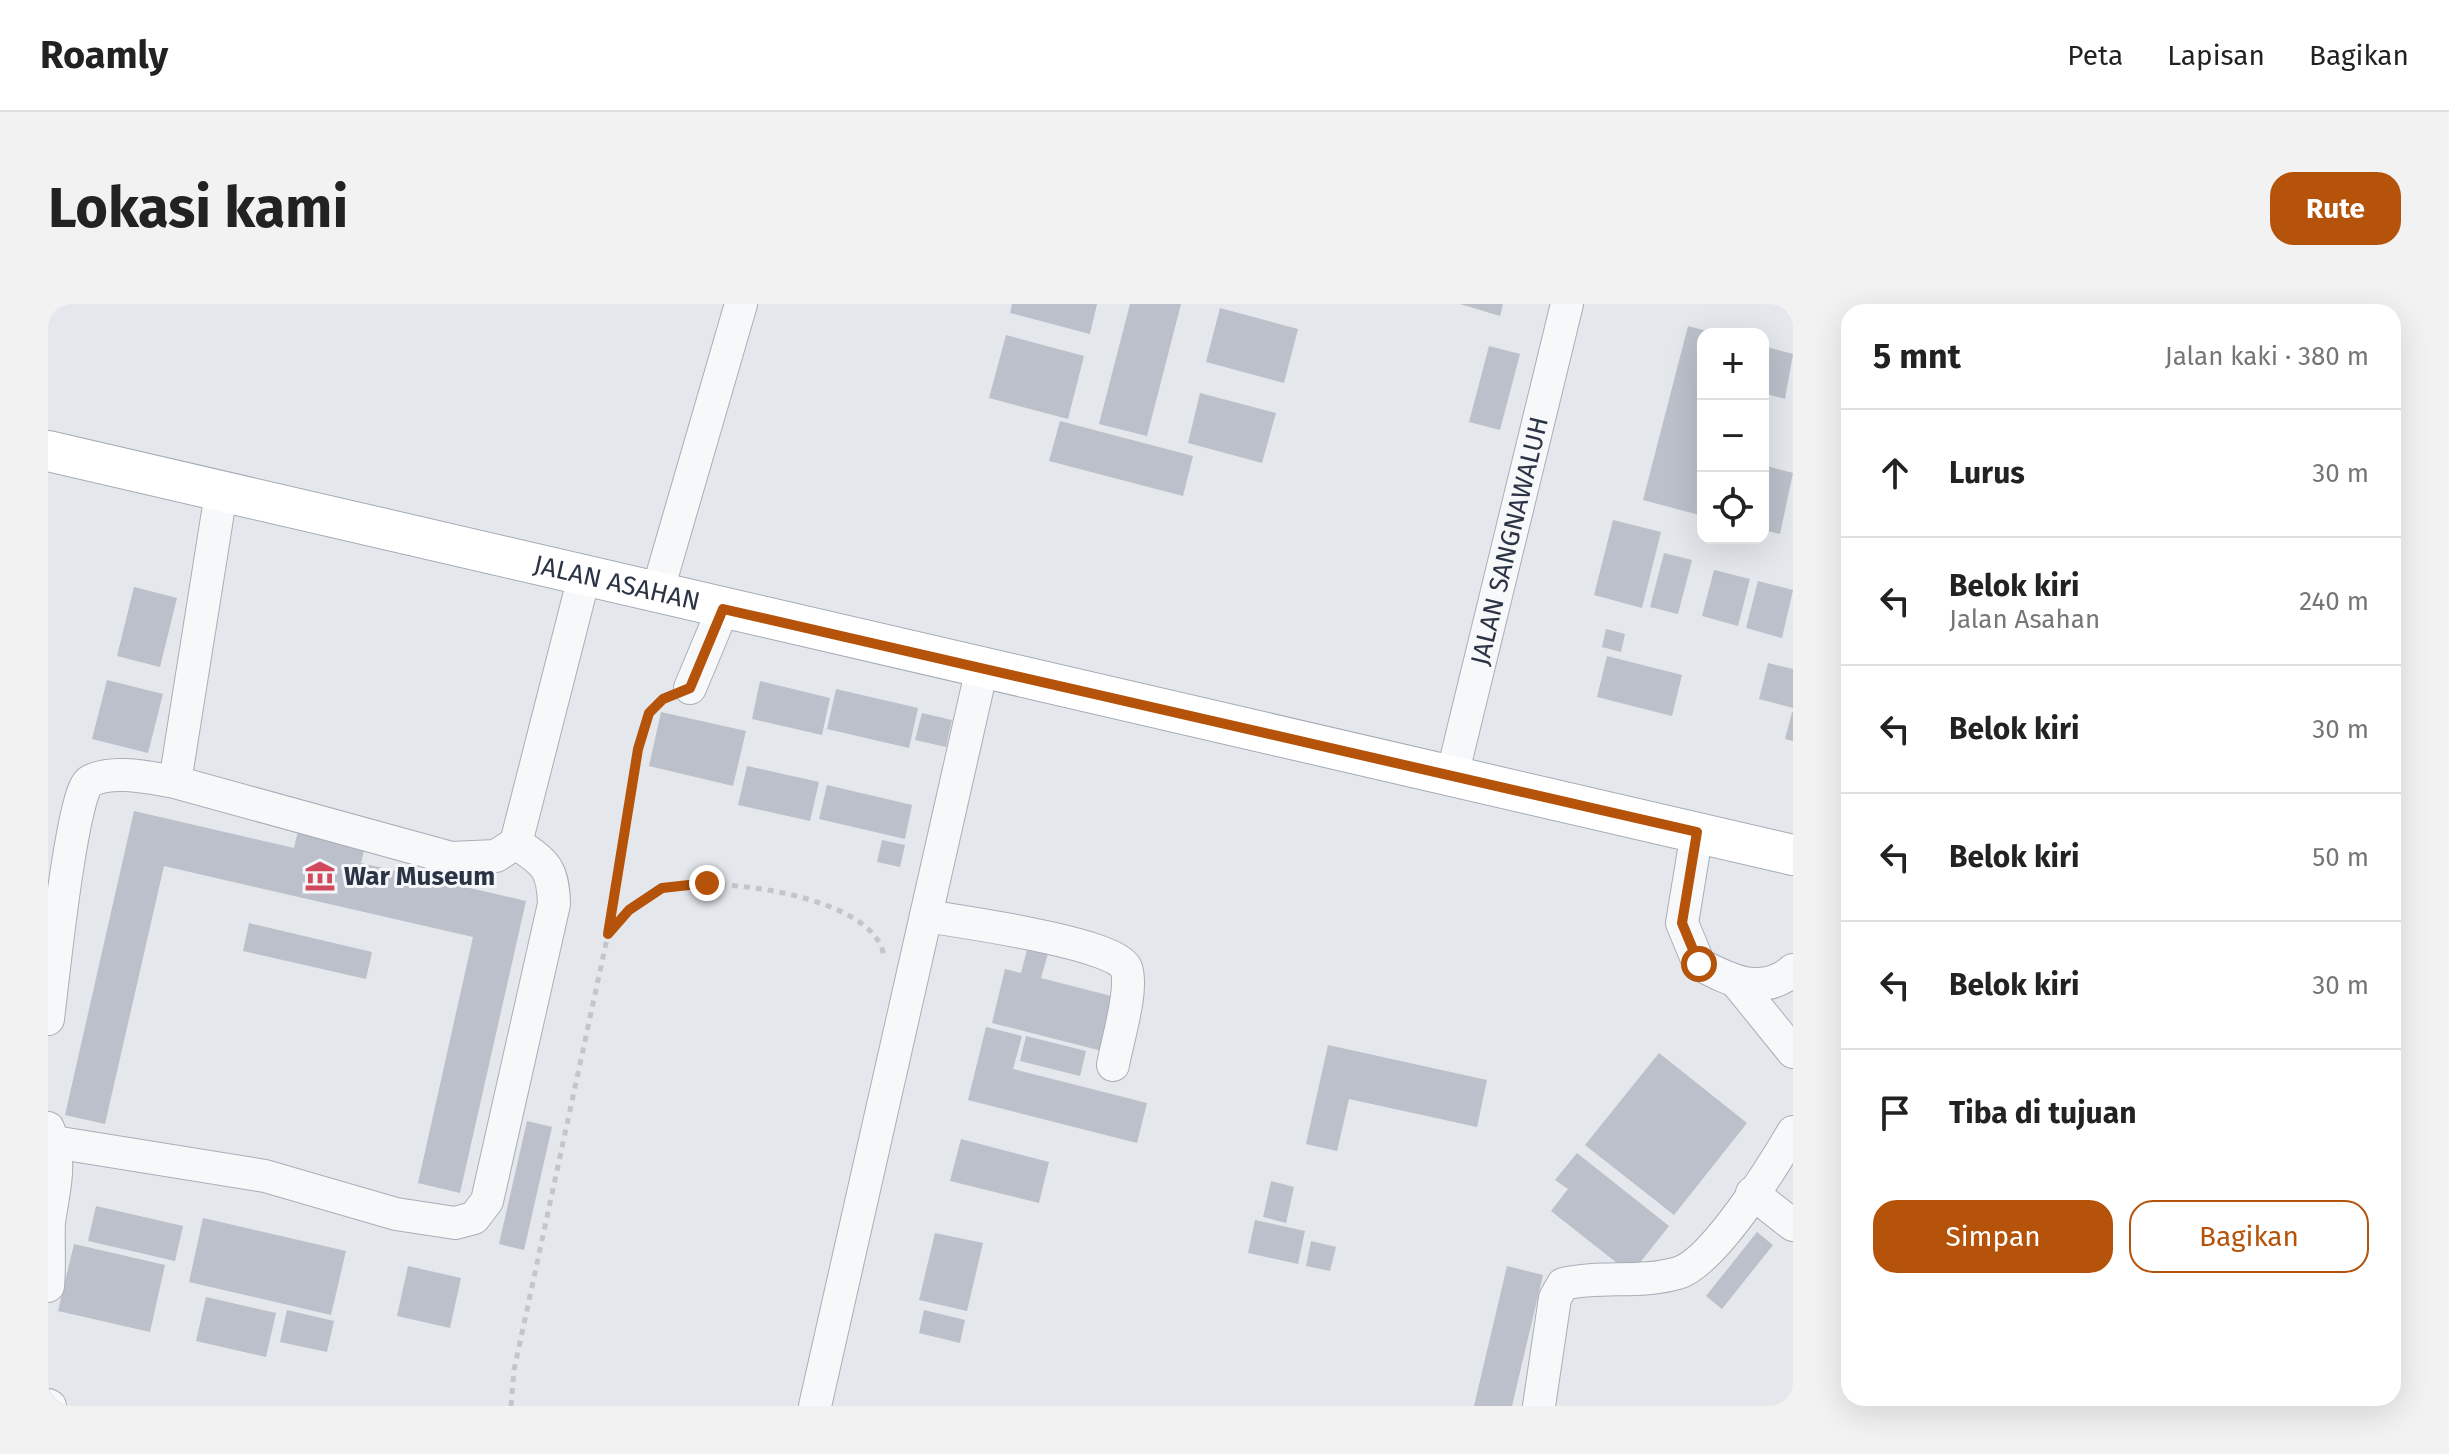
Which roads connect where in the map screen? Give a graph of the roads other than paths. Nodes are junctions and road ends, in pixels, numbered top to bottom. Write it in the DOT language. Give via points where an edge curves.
graph roads {
  1 [pos="741,304"];
  2 [pos="1567,304"];
  3 [pos="48,451"];
  4 [pos="221,493"];
  5 [pos="584,577"];
  6 [pos="657,593"];
  7 [pos="723,609"];
  8 [pos="982,668"];
  9 [pos="690,688"];
  10 [pos="1452,776"];
  11 [pos="175,782"];
  12 [pos="1697,832"];
  13 [pos="516,843"];
  14 [pos="1793,855"];
  15 [pos="926,916"];
  16 [pos="1793,970"];
  17 [pos="1738,984"];
  18 [pos="48,1019"];
  19 [pos="1793,1052"];
  20 [pos="1113,1065"];
  21 [pos="1793,1132"];
  22 [pos="51,1135"];
  23 [pos="1752,1193"];
  24 [pos="1793,1225"];
  25 [pos="48,1286"];
  26 [pos="815,1406"];
  27 [pos="1539,1406"];
  1 -- 6 [label="street"];
  2 -- 10 [label="street, JALAN SANGNAWALUH"];
  3 -- 4 [label="main road, JALAN ASAHAN"];
  4 -- 5 [label="main road, JALAN ASAHAN"];
  4 -- 11 [label="street"];
  5 -- 6 [label="main road, JALAN ASAHAN"];
  5 -- 13 [label="street"];
  6 -- 7 [label="main road, JALAN ASAHAN"];
  7 -- 8 [label="main road, JALAN ASAHAN"];
  7 -- 9 [label="street"];
  8 -- 10 [label="main road, JALAN ASAHAN"];
  8 -- 15 [label="street"];
  10 -- 12 [label="main road, JALAN ASAHAN"];
  11 -- 13 [label="street" via="451,858 496,856"];
  11 -- 18 [label="street" via="103,777 82,786"];
  12 -- 14 [label="main road, JALAN ASAHAN"];
  12 -- 17 [label="street" via="1682,923 1699,964"];
  13 -- 22 [label="street" via="539,859 554,879 554,904 487,1201 474,1218 455,1223 396,1214 265,1176"];
  15 -- 20 [label="street" via="1039,935 1116,956 1126,969 1128,987"];
  15 -- 26 [label="street"];
  16 -- 17 [label="street" via="1782,979"];
  17 -- 19 [label="street"];
  21 -- 23 [label="street"];
  22 -- 25 [label="street" via="58,1182 48,1224"];
  23 -- 24 [label="street"];
  23 -- 27 [label="street" via="1715,1248 1681,1272 1563,1284 1555,1298"];
}
